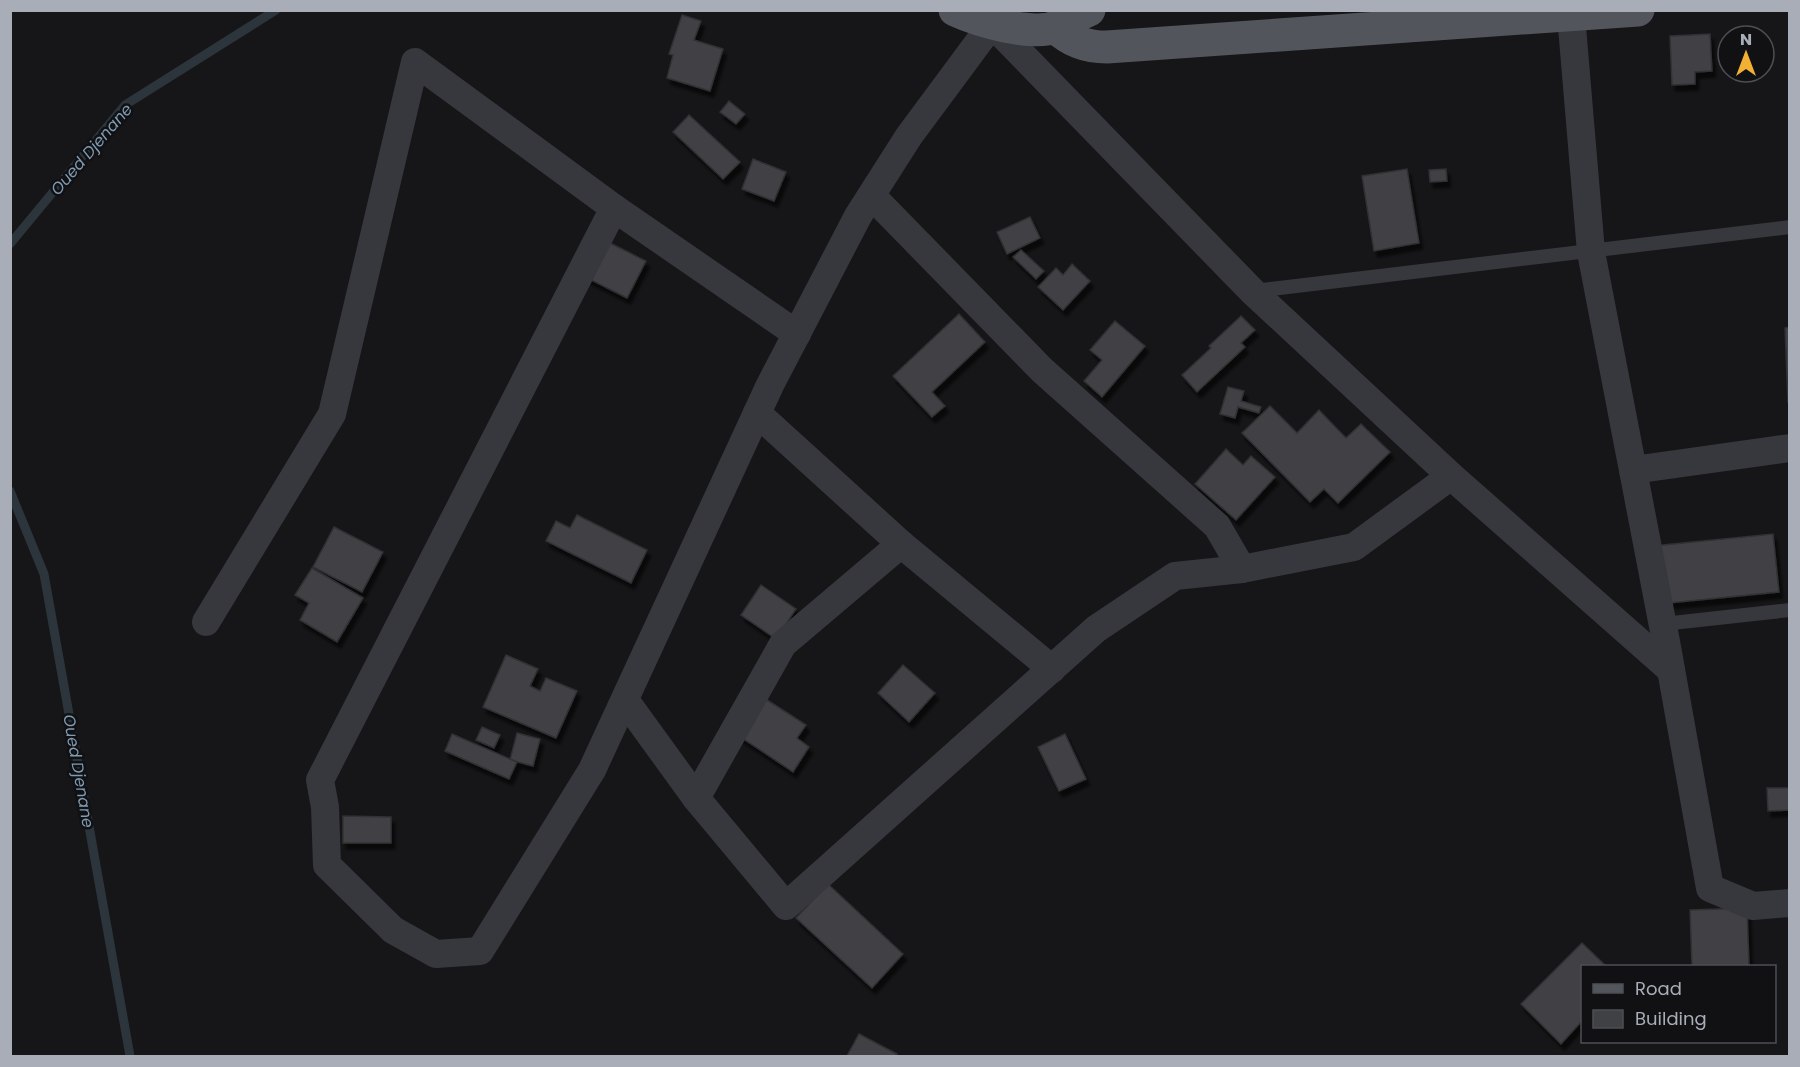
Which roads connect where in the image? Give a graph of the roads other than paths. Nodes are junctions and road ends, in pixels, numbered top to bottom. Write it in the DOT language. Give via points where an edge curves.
graph roads {
  1 [pos="956,10"];
  2 [pos="1089,10"];
  3 [pos="1638,10"];
  4 [pos="1571,15"];
  5 [pos="992,24"];
  6 [pos="1055,27"];
  7 [pos="872,196"];
  8 [pos="614,208"];
  9 [pos="1790,227"];
  10 [pos="1591,252"];
  11 [pos="1252,291"];
  12 [pos="797,334"];
  13 [pos="757,412"];
  14 [pos="1790,448"];
  15 [pos="1633,470"];
  16 [pos="1451,476"];
  17 [pos="902,544"];
  18 [pos="1242,569"];
  19 [pos="1790,610"];
  20 [pos="206,622"];
  21 [pos="1663,624"];
  22 [pos="1052,669"];
  23 [pos="1671,670"];
  24 [pos="625,700"];
  25 [pos="696,798"];
  26 [pos="1790,903"];
  1 -- 5 [label="main road"];
  2 -- 6 [label="main road"];
  3 -- 4 [label="main road"];
  4 -- 6 [label="main road" via="1107,47 1075,42"];
  4 -- 10 [label="street"];
  5 -- 6 [label="main road"];
  5 -- 7 [label="street" via="909,136"];
  5 -- 11 [label="street"];
  7 -- 12 [label="street"];
  7 -- 18 [label="street" via="1042,370 1217,526"];
  8 -- 12 [label="street"];
  8 -- 20 [label="street" via="415,62 332,414"];
  8 -- 24 [label="street" via="320,780 327,865 393,930 428,950 436,954 480,951 592,770"];
  9 -- 10 [label="lane"];
  10 -- 11 [label="lane"];
  10 -- 15 [label="street"];
  11 -- 16 [label="street"];
  12 -- 13 [label="street"];
  13 -- 17 [label="street"];
  13 -- 24 [label="street"];
  14 -- 15 [label="street"];
  15 -- 21 [label="street"];
  16 -- 18 [label="street" via="1354,546"];
  16 -- 23 [label="street"];
  17 -- 22 [label="street"];
  17 -- 25 [label="street" via="783,644"];
  18 -- 22 [label="street" via="1176,576 1096,629"];
  19 -- 21 [label="lane"];
  21 -- 23 [label="street"];
  22 -- 25 [label="street" via="786,906"];
  23 -- 26 [label="street" via="1710,888 1753,906"];
  24 -- 25 [label="street"];
}
